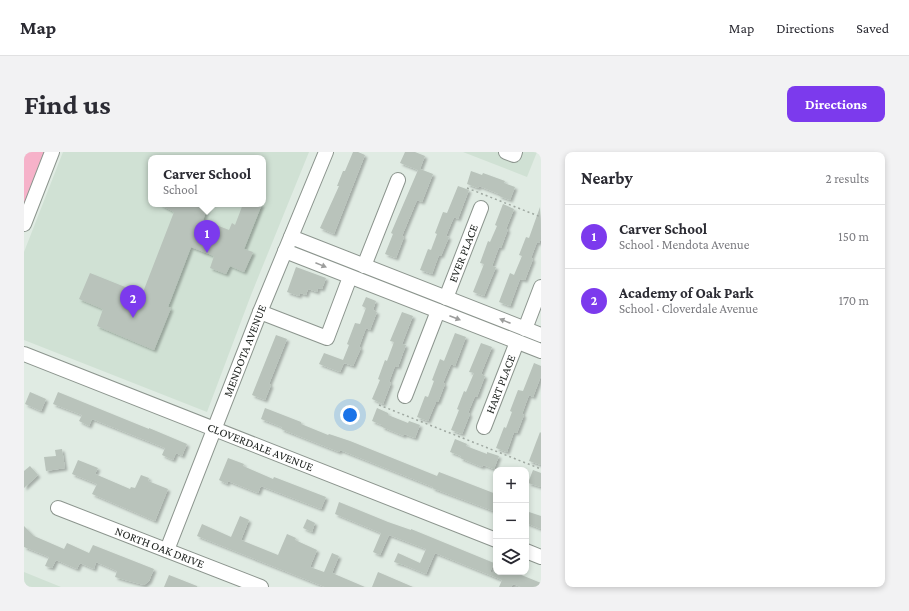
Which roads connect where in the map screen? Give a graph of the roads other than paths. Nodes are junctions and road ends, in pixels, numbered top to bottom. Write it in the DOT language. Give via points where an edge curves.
graph roads {
  1 [pos="52,152"];
  2 [pos="326,152"];
  3 [pos="506,152"];
  4 [pos="515,152"];
  5 [pos="398,180"];
  6 [pos="481,208"];
  7 [pos="24,224"];
  8 [pos="291,237"];
  9 [pos="285,251"];
  10 [pos="364,266"];
  11 [pos="350,277"];
  12 [pos="399,280"];
  13 [pos="541,287"];
  14 [pos="394,294"];
  15 [pos="446,298"];
  16 [pos="438,311"];
  17 [pos="260,312"];
  18 [pos="485,313"];
  19 [pos="480,327"];
  20 [pos="525,329"];
  21 [pos="541,335"];
  22 [pos="517,342"];
  23 [pos="541,351"];
  24 [pos="24,354"];
  25 [pos="405,396"];
  26 [pos="484,427"];
  27 [pos="215,429"];
  28 [pos="58,508"];
  29 [pos="493,539"];
  30 [pos="167,550"];
  31 [pos="529,552"];
  32 [pos="541,557"];
  33 [pos="261,587"];
  1 -- 7 [label="street"];
  2 -- 8 [label="street, MENDOTA AVENUE"];
  3 -- 4 [label="street" via="514,155"];
  5 -- 10 [label="street"];
  6 -- 15 [label="street, EVER PLACE"];
  8 -- 9 [label="street, MENDOTA AVENUE"];
  8 -- 10 [label="street"];
  9 -- 11 [label="street, one-way"];
  9 -- 17 [label="street, MENDOTA AVENUE"];
  10 -- 12 [label="street"];
  11 -- 14 [label="street"];
  11 -- 17 [label="street" via="327,338"];
  12 -- 14 [label="street"];
  12 -- 15 [label="street"];
  13 -- 20 [label="street"];
  14 -- 16 [label="street"];
  15 -- 18 [label="street"];
  16 -- 19 [label="street, one-way"];
  16 -- 25 [label="street"];
  17 -- 27 [label="street, MENDOTA AVENUE"];
  18 -- 19 [label="street"];
  20 -- 18 [label="street, one-way"];
  19 -- 22 [label="street"];
  20 -- 21 [label="street"];
  22 -- 23 [label="street"];
  22 -- 26 [label="street, HART PLACE"];
  24 -- 27 [label="street, CLOVERDALE AVENUE"];
  27 -- 29 [label="street, CLOVERDALE AVENUE"];
  27 -- 30 [label="street, MENDOTA AVENUE"];
  28 -- 30 [label="street, NORTH OAK DRIVE"];
  30 -- 33 [label="street, NORTH OAK DRIVE"];
  31 -- 32 [label="street"];
}
